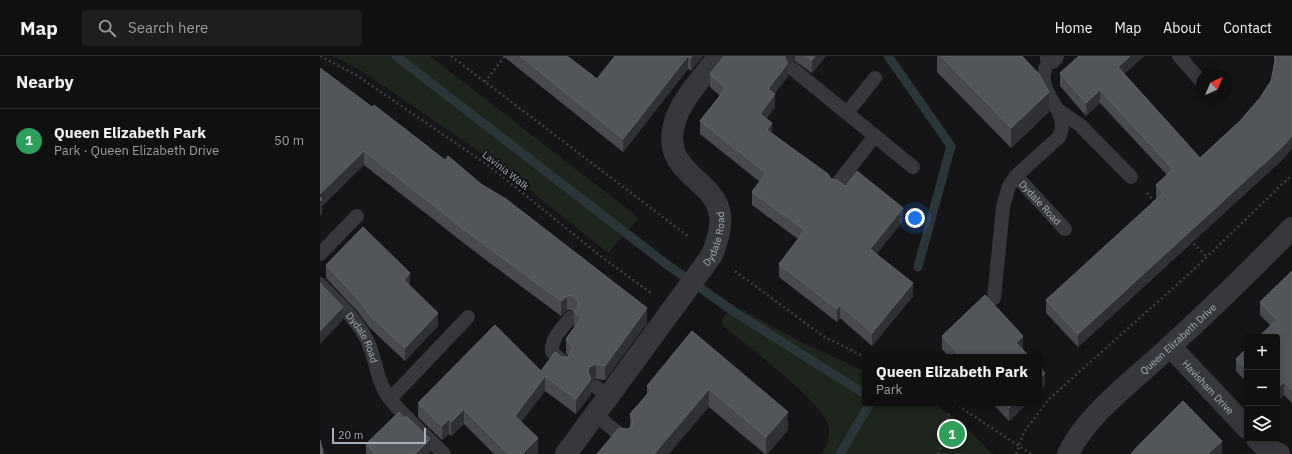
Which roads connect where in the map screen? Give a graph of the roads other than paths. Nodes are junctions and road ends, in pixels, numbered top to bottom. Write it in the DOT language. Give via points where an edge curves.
graph roads {
  1 [pos="719,56"];
  2 [pos="1179,56"];
  3 [pos="1052,57"];
  4 [pos="793,69"];
  5 [pos="1196,75"];
  6 [pos="875,78"];
  7 [pos="1058,110"];
  8 [pos="847,113"];
  9 [pos="875,136"];
  10 [pos="913,167"];
  11 [pos="1016,176"];
  12 [pos="1132,177"];
  13 [pos="836,185"];
  14 [pos="358,216"];
  15 [pos="1292,228"];
  16 [pos="1065,229"];
  17 [pos="320,254"];
  18 [pos="320,284"];
  19 [pos="994,298"];
  20 [pos="468,317"];
  21 [pos="570,318"];
  22 [pos="1170,346"];
  23 [pos="564,363"];
  24 [pos="390,399"];
  25 [pos="596,415"];
  26 [pos="1244,425"];
  27 [pos="625,439"];
  28 [pos="444,454"];
  29 [pos="566,454"];
  30 [pos="1068,454"];
  1 -- 25 [label="street, Dydale Road" via="684,103 672,133 675,154 683,168 712,197 719,211 718,238 712,255 672,310 603,392"];
  2 -- 5 [label="lane"];
  3 -- 7 [label="lane, Dydale Road" via="1045,70 1045,83"];
  4 -- 8 [label="lane"];
  6 -- 8 [label="lane"];
  7 -- 11 [label="lane, Dydale Road" via="1063,129 1059,137"];
  7 -- 12 [label="lane" via="1080,125"];
  8 -- 9 [label="lane"];
  9 -- 10 [label="lane"];
  9 -- 13 [label="lane"];
  11 -- 16 [label="lane, Dydale Road"];
  11 -- 19 [label="lane, Dydale Road" via="1009,186 1003,207"];
  14 -- 17 [label="lane"];
  15 -- 22 [label="street, Queen Elizabeth Drive"];
  18 -- 24 [label="lane, Dydale Road" via="354,320 367,339 381,383"];
  20 -- 24 [label="lane"];
  21 -- 23 [label="lane" via="553,340 552,347 552,352"];
  22 -- 26 [label="street, Havisham Drive"];
  22 -- 30 [label="street, Queen Elizabeth Drive" via="1103,408"];
  24 -- 28 [label="lane, Dydale Road"];
  25 -- 27 [label="lane"];
  25 -- 29 [label="street, Dydale Road"];
}
